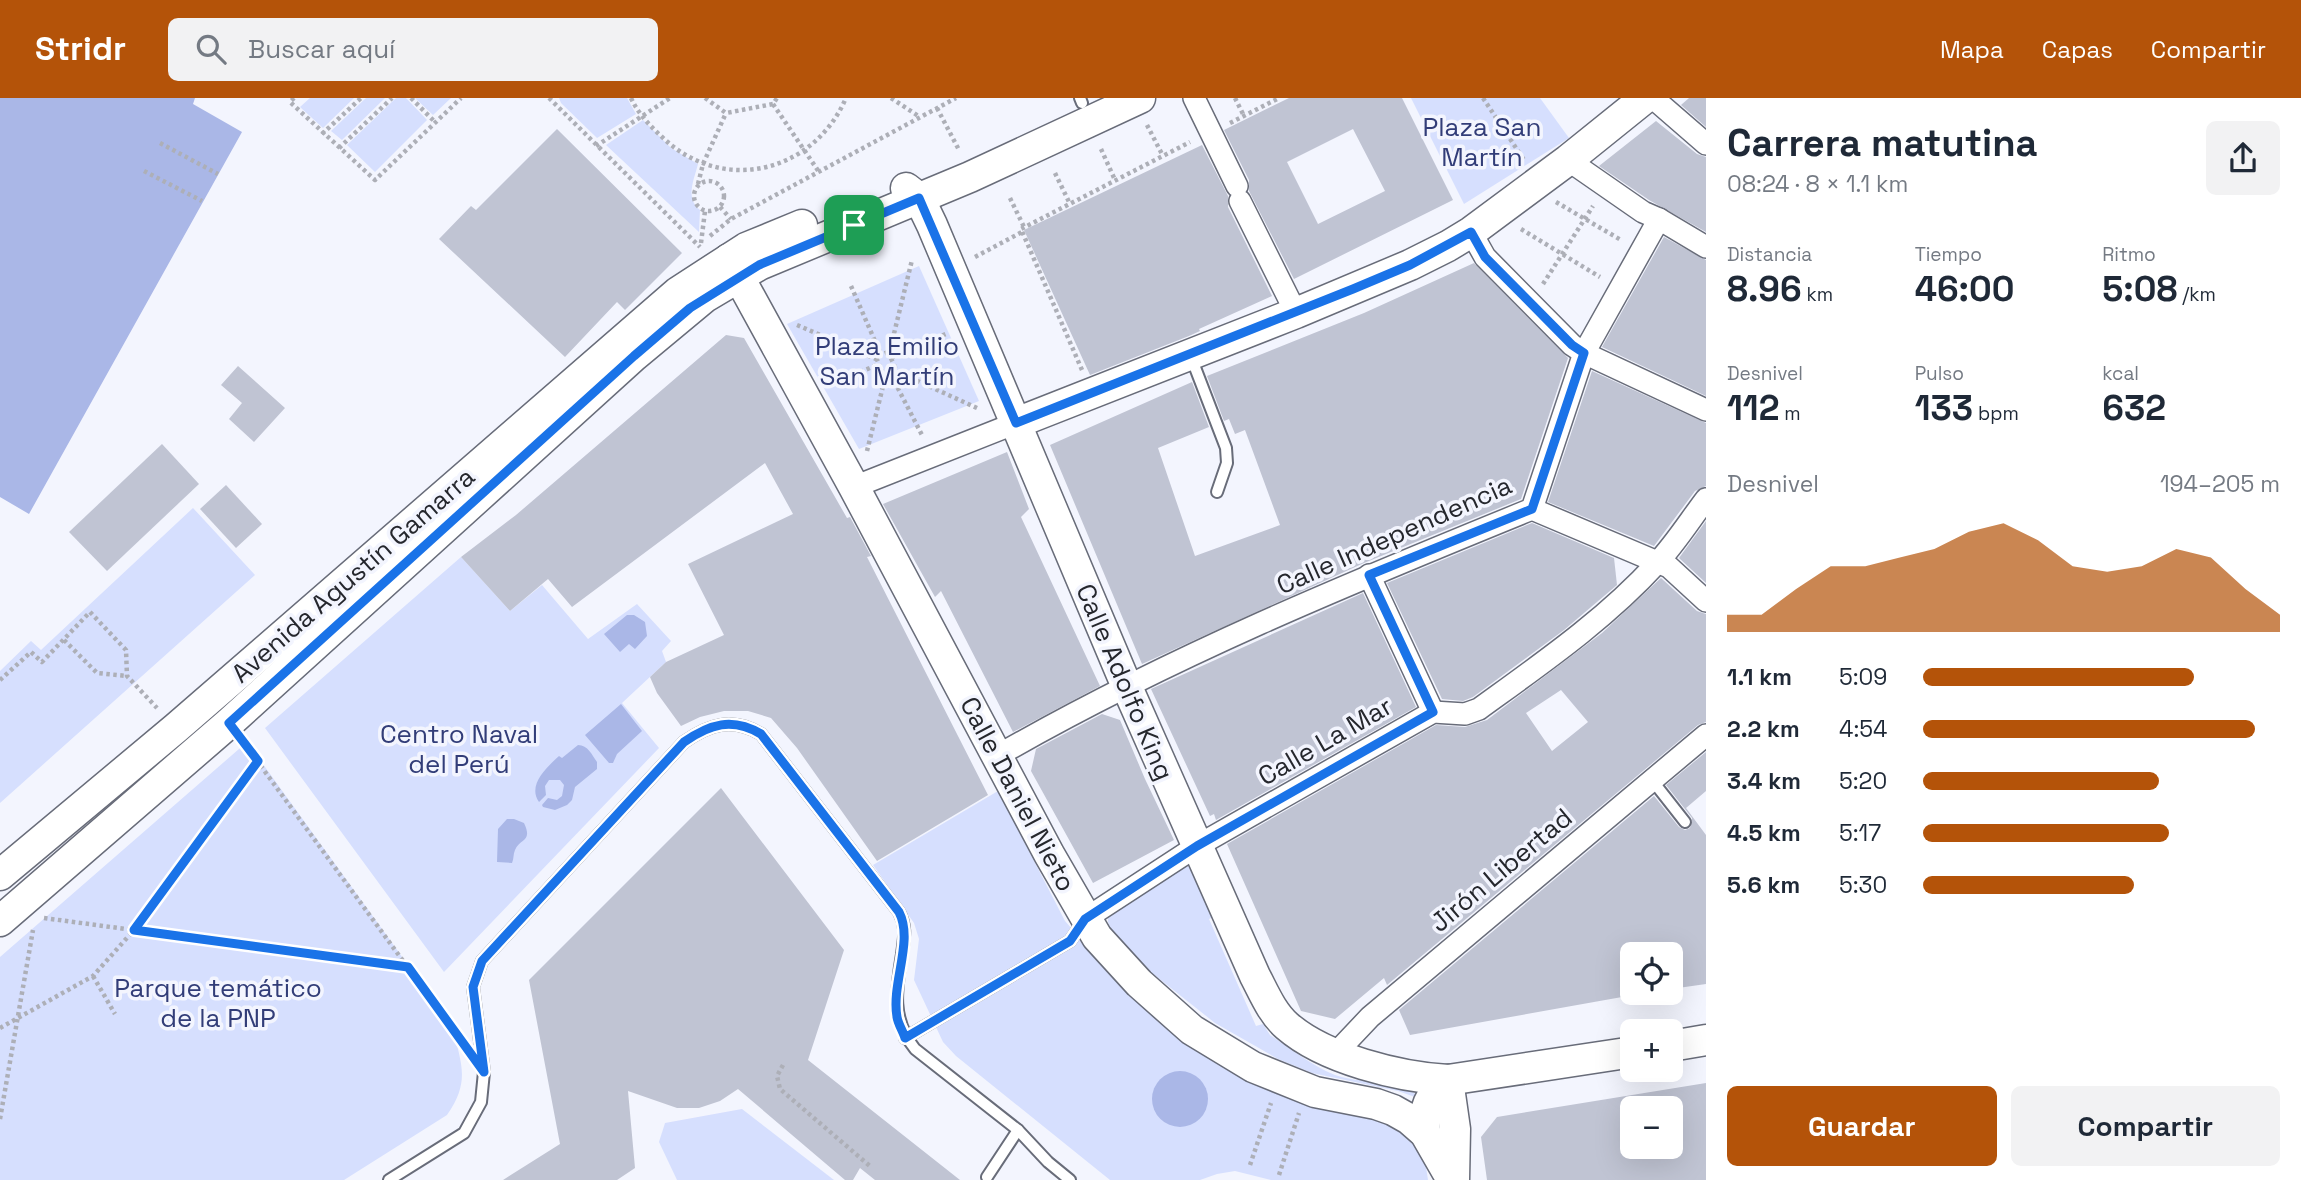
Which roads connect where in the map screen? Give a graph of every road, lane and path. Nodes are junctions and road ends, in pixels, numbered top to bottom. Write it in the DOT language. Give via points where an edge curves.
graph roads {
  1 [pos="294,98"];
  2 [pos="361,98"];
  3 [pos="392,98"];
  4 [pos="411,98"];
  5 [pos="460,98"];
  6 [pos="631,98"];
  7 [pos="670,98"];
  8 [pos="705,98"];
  9 [pos="777,98"];
  10 [pos="846,98"];
  11 [pos="891,98"];
  12 [pos="956,98"];
  13 [pos="1194,98"];
  14 [pos="1235,98"];
  15 [pos="1279,98"];
  16 [pos="1483,98"];
  17 [pos="1645,98"];
  18 [pos="1653,98"];
  19 [pos="552,99"];
  20 [pos="1084,100"];
  21 [pos="773,104"];
  22 [pos="937,108"];
  23 [pos="1144,111"];
  24 [pos="726,113"];
  25 [pos="642,116"];
  26 [pos="1244,116"];
  27 [pos="921,117"];
  28 [pos="436,122"];
  29 [pos="1210,132"];
  30 [pos="323,134"];
  31 [pos="160,143"];
  32 [pos="1706,144"];
  33 [pos="596,146"];
  34 [pos="339,148"];
  35 [pos="1101,149"];
  36 [pos="959,150"];
  37 [pos="803,151"];
  38 [pos="1163,156"];
  39 [pos="1568,160"];
  40 [pos="703,164"];
  41 [pos="144,171"];
  42 [pos="819,172"];
  43 [pos="1055,173"];
  44 [pos="218,174"];
  45 [pos="1115,180"];
  46 [pos="698,185"];
  47 [pos="1605,186"];
  48 [pos="1543,190"];
  49 [pos="907,193"];
  50 [pos="1010,198"];
  51 [pos="202,201"];
  52 [pos="1070,204"];
  53 [pos="720,207"];
  54 [pos="705,211"];
  55 [pos="730,219"];
  56 [pos="1584,219"];
  57 [pos="1659,219"];
  58 [pos="1514,225"];
  59 [pos="1023,230"];
  60 [pos="1471,232"];
  61 [pos="1625,242"];
  62 [pos="1706,247"];
  63 [pos="694,253"];
  64 [pos="1562,254"];
  65 [pos="975,257"];
  66 [pos="723,261"];
  67 [pos="912,261"];
  68 [pos="1602,278"];
  69 [pos="851,286"];
  70 [pos="1541,288"];
  71 [pos="1296,313"];
  72 [pos="791,323"];
  73 [pos="953,331"];
  74 [pos="1584,353"];
  75 [pos="1190,355"];
  76 [pos="890,356"];
  77 [pos="879,359"];
  78 [pos="889,369"];
  79 [pos="818,390"];
  80 [pos="1092,393"];
  81 [pos="977,408"];
  82 [pos="1706,410"];
  83 [pos="1016,423"];
  84 [pos="866,453"];
  85 [pos="934,456"];
  86 [pos="855,487"];
  87 [pos="1217,492"];
  88 [pos="1706,499"];
  89 [pos="1532,509"];
  90 [pos="1658,563"];
  91 [pos="1369,575"];
  92 [pos="1706,601"];
  93 [pos="64,640"];
  94 [pos="127,676"];
  95 [pos="0,680"];
  96 [pos="1126,687"];
  97 [pos="1433,712"];
  98 [pos="229,723"];
  99 [pos="176,728"];
  100 [pos="1706,735"];
  101 [pos="997,756"];
  102 [pos="258,761"];
  103 [pos="1652,780"];
  104 [pos="1685,822"];
  105 [pos="1197,846"];
  106 [pos="0,875"];
  107 [pos="35,916"];
  108 [pos="1085,919"];
  109 [pos="0,920"];
  110 [pos="33,929"];
  111 [pos="134,930"];
  112 [pos="408,967"];
  113 [pos="93,975"];
  114 [pos="115,1014"];
  115 [pos="18,1018"];
  116 [pos="0,1028"];
  117 [pos="905,1038"];
  118 [pos="1706,1040"];
  119 [pos="1683,1044"];
  120 [pos="1336,1053"];
  121 [pos="1620,1054"];
  122 [pos="783,1065"];
  123 [pos="484,1072"];
  124 [pos="1448,1080"];
  125 [pos="1273,1097"];
  126 [pos="1300,1107"];
  127 [pos="0,1119"];
  128 [pos="1018,1130"];
  129 [pos="1425,1133"];
  130 [pos="1251,1165"];
  131 [pos="871,1167"];
  132 [pos="1279,1175"];
  133 [pos="987,1177"];
  134 [pos="389,1180"];
  135 [pos="1070,1180"];
  136 [pos="1453,1180"];
  1 -- 30 [label="path" via="290,102"];
  2 -- 30 [label="path"];
  3 -- 34 [label="path"];
  4 -- 28 [label="path"];
  5 -- 28 [label="path"];
  6 -- 25 [label="path"];
  7 -- 25 [label="path"];
  8 -- 24 [label="path"];
  9 -- 21 [label="path"];
  10 -- 37 [label="path" via="826,133"];
  11 -- 27 [label="path"];
  12 -- 22 [label="path"];
  13 -- 29 [label="street"];
  14 -- 26 [label="path"];
  15 -- 26 [label="path"];
  16 -- 48 [label="path"];
  17 -- 39 [label="street"];
  18 -- 32 [label="street"];
  19 -- 33 [label="path"];
  20 -- 49 [label="street" via="963,158"];
  21 -- 24 [label="path"];
  21 -- 37 [label="path"];
  22 -- 27 [label="path"];
  22 -- 36 [label="path"];
  23 -- 38 [label="path"];
  23 -- 49 [label="street"];
  24 -- 40 [label="path"];
  25 -- 33 [label="path"];
  25 -- 40 [label="path" via="671,146"];
  26 -- 29 [label="path"];
  27 -- 42 [label="path"];
  28 -- 34 [label="path" via="375,180"];
  29 -- 38 [label="path"];
  29 -- 71 [label="street"];
  30 -- 34 [label="path"];
  31 -- 44 [label="path"];
  33 -- 66 [label="path"];
  35 -- 45 [label="path"];
  37 -- 40 [label="path" via="777,164 746,171"];
  37 -- 42 [label="path"];
  38 -- 45 [label="path"];
  39 -- 47 [label="street"];
  39 -- 48 [label="street"];
  40 -- 46 [label="path"];
  41 -- 51 [label="path"];
  42 -- 55 [label="path"];
  43 -- 52 [label="path"];
  45 -- 52 [label="path"];
  46 -- 53 [label="path" via="713,181 720,185 724,200"];
  46 -- 54 [label="path" via="694,200"];
  47 -- 56 [label="path"];
  47 -- 57 [label="street"];
  48 -- 56 [label="path"];
  48 -- 60 [label="street"];
  49 -- 66 [label="street, Avenida Agustín Gamarra" via="789,252"];
  49 -- 83 [label="street, Calle Adolfo King"];
  50 -- 59 [label="path"];
  52 -- 59 [label="path"];
  53 -- 54 [label="path"];
  53 -- 55 [label="path"];
  54 -- 66 [label="path"];
  55 -- 66 [label="path" via="716,229"];
  56 -- 61 [label="path"];
  56 -- 64 [label="path"];
  57 -- 62 [label="street"];
  57 -- 74 [label="street, Calle Independencia"];
  58 -- 64 [label="path"];
  59 -- 65 [label="path"];
  59 -- 80 [label="path"];
  60 -- 71 [label="street" via="1410,265"];
  60 -- 74 [label="street" via="1485,257"];
  63 -- 66 [label="path"];
  64 -- 68 [label="path"];
  64 -- 70 [label="path"];
  66 -- 86 [label="street, Calle Daniel Nieto"];
  66 -- 98 [label="street, Avenida Agustín Gamarra" via="690,308"];
  66 -- 99 [label="street, Avenida Agustín Gamarra" via="621,339"];
  67 -- 76 [label="path"];
  69 -- 77 [label="path"];
  71 -- 75 [label="street"];
  72 -- 77 [label="path"];
  73 -- 76 [label="path"];
  74 -- 82 [label="street"];
  74 -- 89 [label="street, Calle Independencia"];
  75 -- 80 [label="street"];
  75 -- 87 [label="lane" via="1226,448 1227,463"];
  76 -- 77 [label="path" via="888,352"];
  76 -- 78 [label="path" via="895,367"];
  77 -- 78 [label="path" via="882,372"];
  77 -- 79 [label="path"];
  78 -- 81 [label="path"];
  78 -- 84 [label="path"];
  78 -- 85 [label="path"];
  80 -- 83 [label="street"];
  83 -- 85 [label="street"];
  83 -- 96 [label="street, Calle Adolfo King"];
  85 -- 86 [label="street"];
  86 -- 101 [label="street, Calle Daniel Nieto"];
  88 -- 90 [label="street, Calle La Mar"];
  89 -- 90 [label="street"];
  89 -- 91 [label="street, Calle Independencia"];
  90 -- 92 [label="street" via="1669,567"];
  90 -- 97 [label="street, Calle La Mar" via="1600,619 1479,709 1465,714"];
  91 -- 96 [label="street, Calle Independencia"];
  91 -- 97 [label="street"];
  93 -- 94 [label="path" via="97,673"];
  93 -- 94 [label="path" via="90,612 126,650"];
  93 -- 95 [label="path" via="42,662 31,652"];
  94 -- 99 [label="path"];
  96 -- 101 [label="street, Calle Independencia"];
  96 -- 105 [label="street, Calle Adolfo King"];
  97 -- 105 [label="street, Calle La Mar"];
  98 -- 102 [label="path"];
  98 -- 109 [label="street, Avenida Agustín Gamarra"];
  99 -- 106 [label="street, Avenida Agustín Gamarra"];
  100 -- 103 [label="street, Jirón Libertad"];
  101 -- 108 [label="street, Calle Daniel Nieto"];
  102 -- 111 [label="path"];
  102 -- 112 [label="path"];
  103 -- 104 [label="lane"];
  103 -- 120 [label="street, Jirón Libertad" via="1370,1017"];
  105 -- 108 [label="street, Calle La Mar"];
  105 -- 120 [label="street, Calle Adolfo King" via="1269,1004 1285,1025"];
  107 -- 111 [label="path"];
  108 -- 117 [label="lane" via="1070,941"];
  108 -- 129 [label="street, Calle Daniel Nieto" via="1119,963 1192,1030 1254,1067 1315,1092 1393,1110"];
  110 -- 115 [label="path"];
  111 -- 112 [label="path"];
  111 -- 113 [label="path"];
  112 -- 123 [label="path"];
  113 -- 114 [label="path"];
  113 -- 115 [label="path"];
  115 -- 116 [label="path"];
  115 -- 127 [label="path"];
  117 -- 123 [label="lane" via="897,1017 905,930 899,912 761,734 750,727 724,724 703,729 684,742 482,961 473,987"];
  117 -- 128 [label="lane"];
  118 -- 119 [label="street"];
  120 -- 124 [label="street, Calle Adolfo King" via="1418,1078"];
  121 -- 124 [label="street, Calle Adolfo King"];
  122 -- 131 [label="path" via="776,1076 780,1089"];
  123 -- 134 [label="lane" via="481,1102 464,1133"];
  124 -- 129 [label="street" via="1427,1103"];
  124 -- 136 [label="street" via="1454,1129"];
  125 -- 130 [label="path"];
  126 -- 132 [label="path"];
  128 -- 133 [label="lane"];
  128 -- 135 [label="lane"];
  129 -- 136 [label="street, Calle Daniel Nieto"];
}
